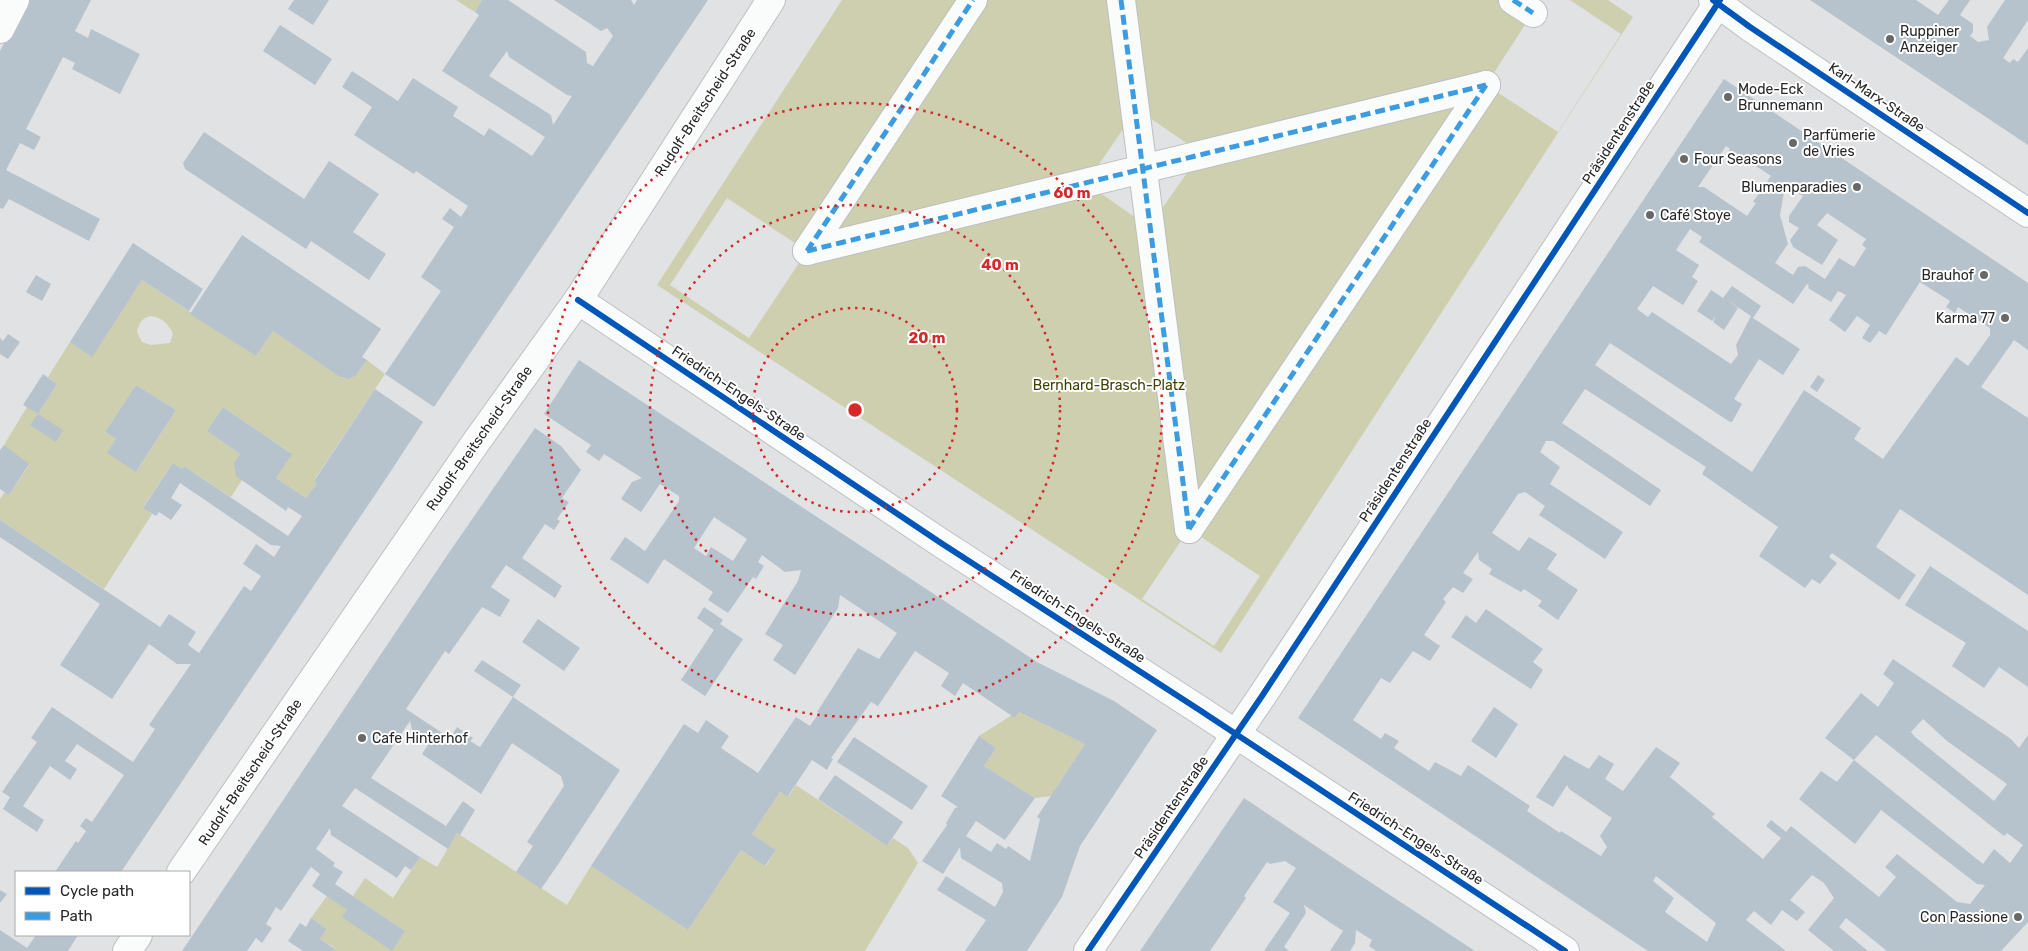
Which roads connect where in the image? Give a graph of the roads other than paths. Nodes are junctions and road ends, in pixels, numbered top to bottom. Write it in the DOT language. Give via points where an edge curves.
graph roads {
  1 [pos="15,0"];
  2 [pos="771,0"];
  3 [pos="973,0"];
  4 [pos="1121,0"];
  5 [pos="1717,1"];
  6 [pos="0,29"];
  7 [pos="1142,169"];
  8 [pos="2028,213"];
  9 [pos="578,300"];
  10 [pos="1235,734"];
  11 [pos="182,871"];
  12 [pos="137,936"];
  13 [pos="127,951"];
  14 [pos="1088,951"];
  15 [pos="1565,951"];
  1 -- 6 [label="street"];
  2 -- 9 [label="street, Rudolf-Breitscheid-Straße"];
  3 -- 7 [label="street" via="807,251"];
  4 -- 7 [label="street"];
  5 -- 8 [label="street, Karl-Marx-Straße" via="1750,28"];
  5 -- 10 [label="street, Präsidentenstraße"];
  7 -- 7 [label="street" via="1155,267 1189,529 1486,85"];
  9 -- 10 [label="street, Friedrich-Engels-Straße" via="941,543"];
  9 -- 11 [label="street, Rudolf-Breitscheid-Straße" via="474,445"];
  10 -- 14 [label="street, Präsidentenstraße"];
  10 -- 15 [label="street, Friedrich-Engels-Straße"];
  12 -- 13 [label="street"];
}
